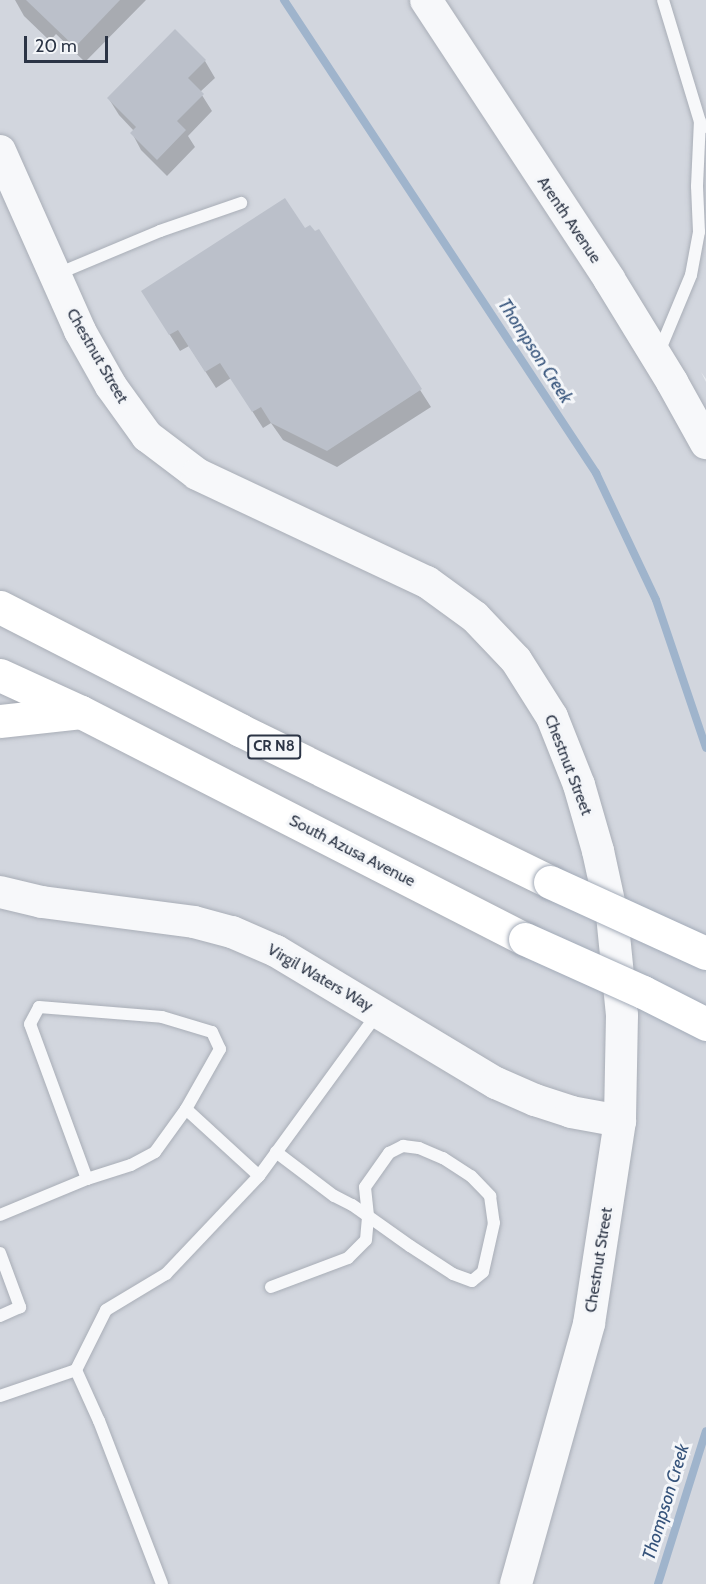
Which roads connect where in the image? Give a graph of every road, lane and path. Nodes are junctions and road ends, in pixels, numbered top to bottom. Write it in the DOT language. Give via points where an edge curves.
graph roads {
  1 [pos="426,0"];
  2 [pos="663,0"];
  3 [pos="700,121"];
  4 [pos="706,139"];
  5 [pos="0,151"];
  6 [pos="241,203"];
  7 [pos="54,276"];
  8 [pos="657,357"];
  9 [pos="704,432"];
  10 [pos="0,607"];
  11 [pos="0,675"];
  12 [pos="81,712"];
  13 [pos="0,721"];
  14 [pos="0,892"];
  15 [pos="706,953"];
  16 [pos="379,1012"];
  17 [pos="706,1024"];
  18 [pos="186,1109"];
  19 [pos="620,1121"];
  20 [pos="276,1152"];
  21 [pos="259,1176"];
  22 [pos="87,1179"];
  23 [pos="0,1215"];
  24 [pos="368,1216"];
  25 [pos="0,1253"];
  26 [pos="271,1287"];
  27 [pos="0,1316"];
  28 [pos="76,1370"];
  29 [pos="0,1396"];
  30 [pos="162,1584"];
  31 [pos="516,1584"];
  1 -- 8 [label="street, Arenth Avenue"];
  2 -- 3 [label="lane"];
  3 -- 4 [label="lane"];
  3 -- 8 [label="lane" via="699,232 692,274"];
  5 -- 7 [label="street, Chestnut Street"];
  6 -- 7 [label="lane" via="160,231"];
  7 -- 19 [label="street, Chestnut Street" via="106,377 147,436 197,474 427,582 475,617 516,660 552,717 579,785 598,851 612,915 622,1015"];
  8 -- 9 [label="street, Arenth Avenue"];
  10 -- 15 [label="main road, CR N8, bridge" via="550,882"];
  11 -- 12 [label="main road, South Azusa Avenue"];
  12 -- 13 [label="main road"];
  12 -- 17 [label="main road, South Azusa Avenue, bridge" via="525,939"];
  14 -- 16 [label="street, Virgil Waters Way" via="42,902 194,922 232,932 276,951"];
  16 -- 19 [label="street, Virgil Waters Way" via="496,1083 571,1112"];
  16 -- 20 [label="lane"];
  18 -- 21 [label="lane"];
  18 -- 22 [label="lane" via="155,1152 131,1165"];
  18 -- 22 [label="lane" via="220,1049 212,1032 162,1017 39,1007 30,1024"];
  19 -- 31 [label="street, Chestnut Street" via="589,1324"];
  20 -- 21 [label="lane"];
  20 -- 24 [label="lane"];
  21 -- 28 [label="lane" via="166,1274 106,1310"];
  22 -- 23 [label="lane"];
  24 -- 24 [label="lane" via="453,1274 472,1281 483,1272 494,1222 490,1196 471,1176 444,1158 403,1146 389,1153 365,1187"];
  24 -- 26 [label="lane" via="366,1240 348,1258"];
  25 -- 27 [label="lane" via="20,1306"];
  28 -- 29 [label="lane"];
  28 -- 30 [label="lane"];
}
